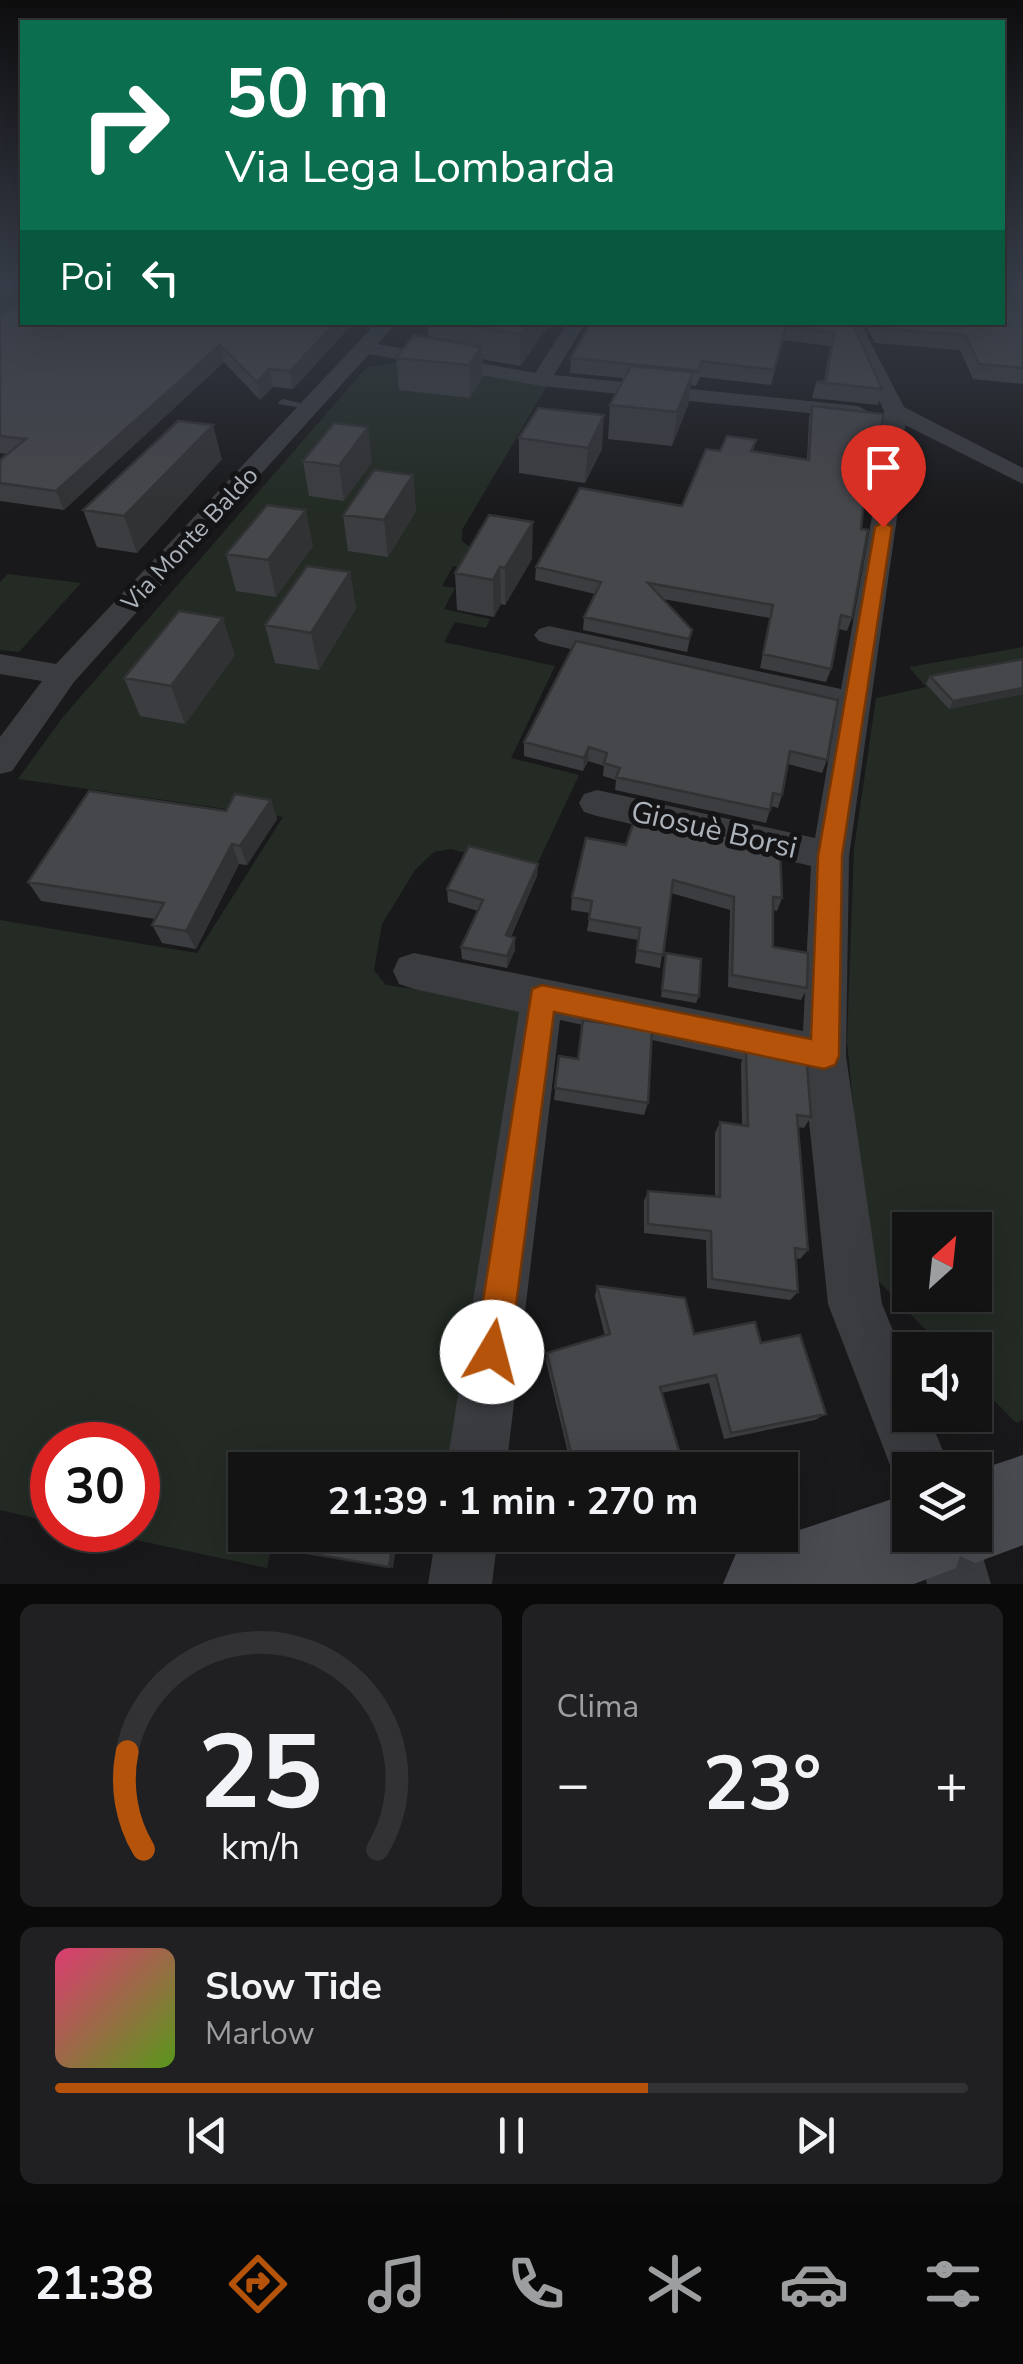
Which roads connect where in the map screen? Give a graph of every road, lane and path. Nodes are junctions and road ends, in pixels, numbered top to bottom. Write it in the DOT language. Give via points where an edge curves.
graph roads {
  1 [pos="353,362"];
  2 [pos="442,362"];
  3 [pos="552,362"];
  4 [pos="867,362"];
  5 [pos="541,380"];
  6 [pos="283,402"];
  7 [pos="313,406"];
  8 [pos="894,413"];
  9 [pos="1023,477"];
  10 [pos="548,635"];
  11 [pos="0,664"];
  12 [pos="63,675"];
  13 [pos="855,703"];
  14 [pos="0,762"];
  15 [pos="597,803"];
  16 [pos="830,856"];
  17 [pos="414,971"];
  18 [pos="542,998"];
  19 [pos="824,1056"];
  20 [pos="479,1452"];
  21 [pos="914,1452"];
  22 [pos="1023,1500"];
  23 [pos="992,1511"];
  24 [pos="892,1545"];
  25 [pos="465,1552"];
  26 [pos="951,1552"];
  27 [pos="460,1584"];
  28 [pos="770,1584"];
  29 [pos="959,1584"];
  1 -- 7 [label="street, Via Monte Baldo"];
  2 -- 5 [label="street"];
  3 -- 5 [label="street"];
  4 -- 8 [label="street"];
  5 -- 8 [label="street"];
  6 -- 7 [label="lane"];
  7 -- 12 [label="street, Via Monte Baldo"];
  8 -- 9 [label="street"];
  8 -- 13 [label="street" via="889,489"];
  10 -- 13 [label="street"];
  11 -- 12 [label="street"];
  12 -- 14 [label="street, Via Monte Baldo"];
  13 -- 16 [label="street"];
  15 -- 16 [label="street, Giosuè Borsi"];
  16 -- 19 [label="street"];
  17 -- 18 [label="street"];
  18 -- 19 [label="street"];
  18 -- 20 [label="street"];
  19 -- 21 [label="street" via="855,1304"];
  22 -- 23 [label="street"];
  24 -- 28 [label="street"];
  25 -- 27 [label="street"];
  26 -- 29 [label="street"];
}
